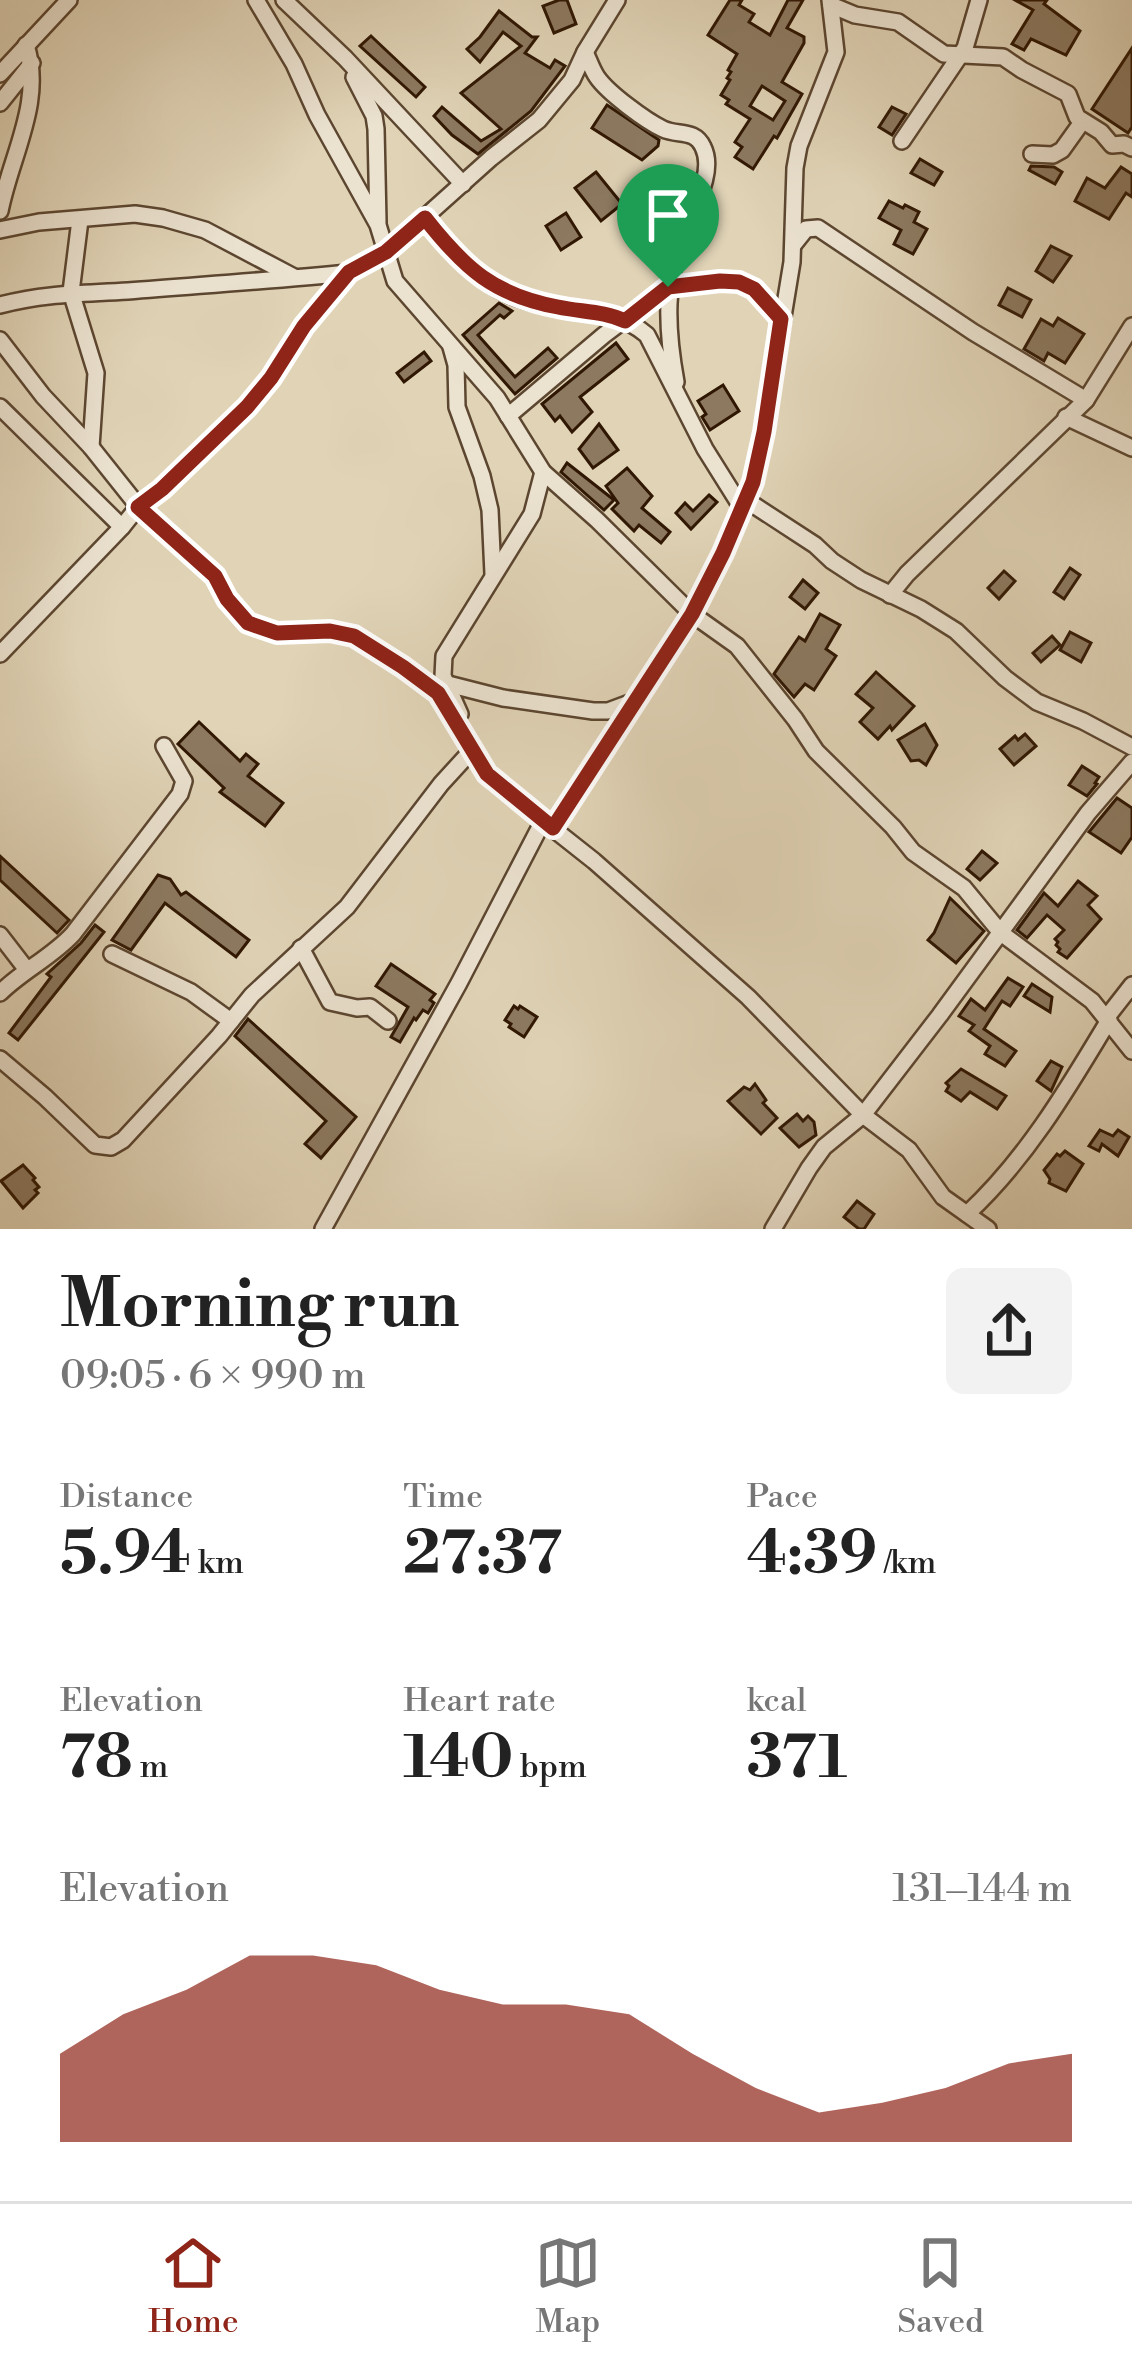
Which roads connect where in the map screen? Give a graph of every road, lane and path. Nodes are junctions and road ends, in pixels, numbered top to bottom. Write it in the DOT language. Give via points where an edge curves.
graph roads {
  1 [pos="69,0"];
  2 [pos="256,0"];
  3 [pos="284,0"];
  4 [pos="617,0"];
  5 [pos="979,0"];
  6 [pos="831,3"];
  7 [pos="26,45"];
  8 [pos="585,52"];
  9 [pos="961,55"];
  10 [pos="345,58"];
  11 [pos="32,63"];
  12 [pos="0,74"];
  13 [pos="0,104"];
  14 [pos="1082,122"];
  15 [pos="902,141"];
  16 [pos="1132,148"];
  17 [pos="1032,154"];
  18 [pos="463,184"];
  19 [pos="0,212"];
  20 [pos="425,218"];
  21 [pos="80,220"];
  22 [pos="378,225"];
  23 [pos="0,230"];
  24 [pos="793,247"];
  25 [pos="386,252"];
  26 [pos="349,272"];
  27 [pos="295,278"];
  28 [pos="668,287"];
  29 [pos="71,292"];
  30 [pos="0,305"];
  31 [pos="781,319"];
  32 [pos="625,321"];
  33 [pos="1132,326"];
  34 [pos="448,339"];
  35 [pos="0,340"];
  36 [pos="1086,400"];
  37 [pos="680,403"];
  38 [pos="0,407"];
  39 [pos="508,416"];
  40 [pos="1066,417"];
  41 [pos="91,447"];
  42 [pos="1132,448"];
  43 [pos="543,472"];
  44 [pos="744,504"];
  45 [pos="138,507"];
  46 [pos="122,527"];
  47 [pos="493,580"];
  48 [pos="890,595"];
  49 [pos="692,614"];
  50 [pos="0,654"];
  51 [pos="448,684"];
  52 [pos="632,702"];
  53 [pos="164,746"];
  54 [pos="1132,747"];
  55 [pos="473,748"];
  56 [pos="1132,762"];
  57 [pos="548,824"];
  58 [pos="1001,933"];
  59 [pos="0,935"];
  60 [pos="301,948"];
  61 [pos="112,954"];
  62 [pos="26,970"];
  63 [pos="1132,985"];
  64 [pos="0,993"];
  65 [pos="1108,1018"];
  66 [pos="231,1021"];
  67 [pos="388,1021"];
  68 [pos="1132,1051"];
  69 [pos="0,1059"];
  70 [pos="862,1115"];
  71 [pos="967,1214"];
  72 [pos="323,1229"];
  73 [pos="773,1229"];
  74 [pos="988,1229"];
  1 -- 7 [label="street"];
  2 -- 22 [label="street"];
  3 -- 10 [label="street"];
  4 -- 8 [label="street"];
  5 -- 9 [label="street"];
  6 -- 9 [label="street" via="898,22 944,54"];
  6 -- 24 [label="street" via="836,52 802,132"];
  7 -- 11 [label="street"];
  7 -- 12 [label="street"];
  8 -- 18 [label="street" via="538,120"];
  8 -- 28 [label="street" via="615,94 705,149 699,198"];
  9 -- 14 [label="street" via="1010,60 1070,95"];
  9 -- 15 [label="street"];
  10 -- 18 [label="street"];
  10 -- 22 [label="street" via="374,116"];
  11 -- 13 [label="street"];
  11 -- 19 [label="street" via="33,96"];
  14 -- 16 [label="street" via="1112,145"];
  14 -- 17 [label="street" via="1062,150"];
  18 -- 20 [label="street"];
  20 -- 25 [label="street"];
  20 -- 32 [label="street" via="461,260 512,296"];
  21 -- 23 [label="street"];
  21 -- 27 [label="street" via="163,218 205,230"];
  21 -- 29 [label="street"];
  22 -- 25 [label="street"];
  24 -- 31 [label="street"];
  24 -- 36 [label="street" via="806,229 818,228"];
  25 -- 26 [label="street"];
  25 -- 34 [label="street" via="395,281"];
  26 -- 27 [label="street"];
  26 -- 45 [label="street" via="247,407"];
  27 -- 29 [label="street"];
  28 -- 31 [label="street" via="739,282"];
  28 -- 32 [label="street"];
  28 -- 37 [label="street"];
  29 -- 30 [label="street"];
  29 -- 41 [label="street" via="96,374"];
  31 -- 44 [label="street"];
  32 -- 37 [label="street" via="654,346"];
  32 -- 39 [label="street"];
  33 -- 36 [label="street"];
  34 -- 39 [label="street"];
  34 -- 47 [label="street" via="457,407 490,510"];
  35 -- 41 [label="street"];
  36 -- 40 [label="street"];
  37 -- 44 [label="street"];
  38 -- 46 [label="street"];
  39 -- 43 [label="street"];
  40 -- 42 [label="street"];
  40 -- 48 [label="street"];
  41 -- 45 [label="street"];
  43 -- 47 [label="street" via="532,514"];
  43 -- 49 [label="street"];
  44 -- 48 [label="street"];
  44 -- 49 [label="street"];
  45 -- 46 [label="street"];
  45 -- 55 [label="street" via="215,576 248,623 277,633 354,636 438,693"];
  46 -- 50 [label="street"];
  47 -- 51 [label="street" via="448,646"];
  48 -- 54 [label="street" via="956,631 1037,702"];
  49 -- 52 [label="street"];
  49 -- 58 [label="street" via="737,646 816,751 913,851 964,888"];
  51 -- 52 [label="street" via="593,711"];
  51 -- 55 [label="street"];
  52 -- 57 [label="street"];
  53 -- 62 [label="street" via="184,782 180,794 73,934"];
  55 -- 57 [label="street" via="494,782"];
  55 -- 60 [label="street" via="356,896"];
  56 -- 58 [label="street"];
  57 -- 70 [label="street" via="765,1013"];
  57 -- 72 [label="street"];
  58 -- 65 [label="street"];
  58 -- 70 [label="street"];
  59 -- 62 [label="street"];
  60 -- 66 [label="street"];
  60 -- 67 [label="street" via="330,1002 370,1007"];
  61 -- 66 [label="street"];
  62 -- 64 [label="street"];
  63 -- 65 [label="street"];
  65 -- 68 [label="street"];
  65 -- 71 [label="street" via="1040,1133"];
  66 -- 69 [label="street" via="111,1148 95,1145"];
  70 -- 71 [label="street" via="909,1150 943,1197"];
  70 -- 73 [label="street" via="824,1147"];
  71 -- 74 [label="street"];
}
